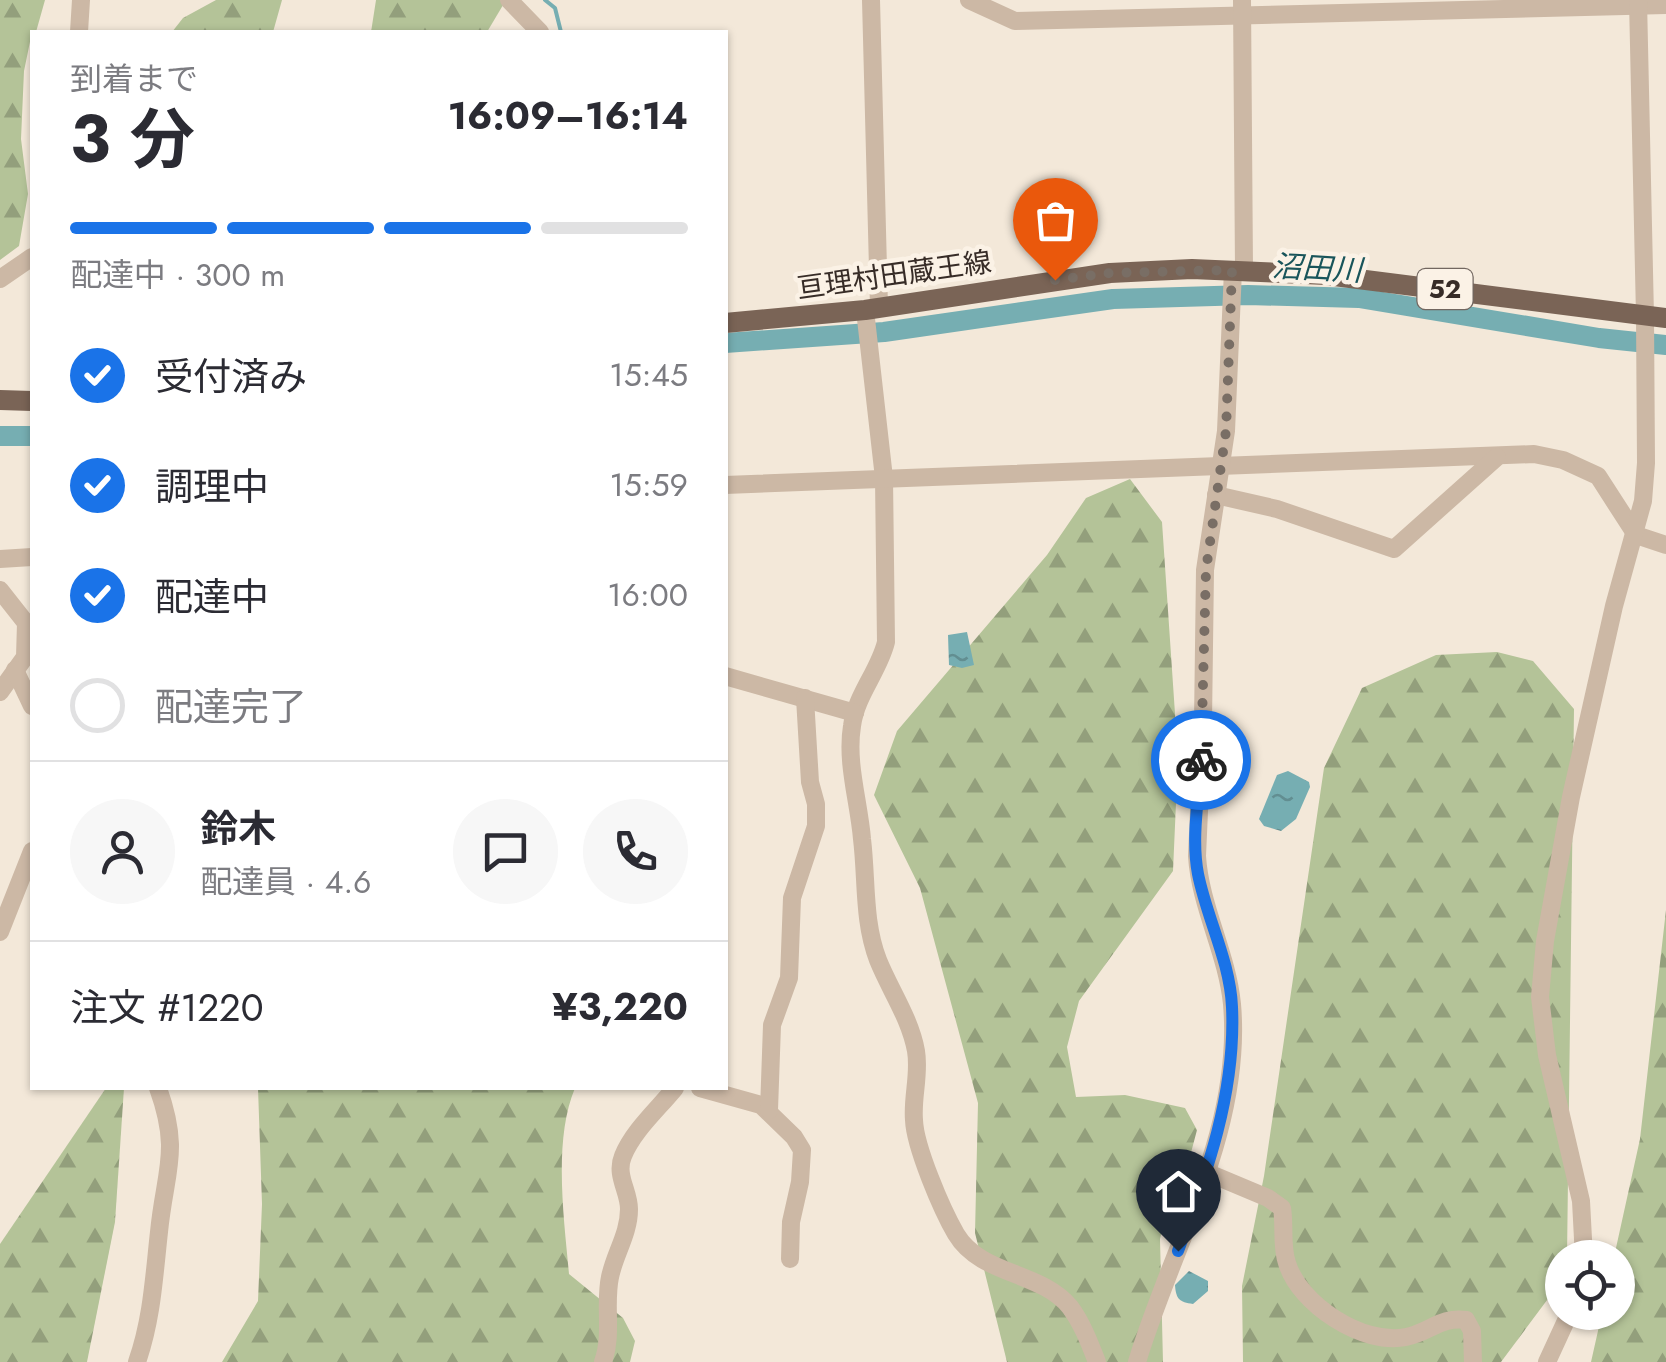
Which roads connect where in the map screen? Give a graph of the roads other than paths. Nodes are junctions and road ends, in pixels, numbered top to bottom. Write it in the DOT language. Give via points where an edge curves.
graph roads {
  1 [pos="81,0"];
  2 [pos="509,0"];
  3 [pos="872,0"];
  4 [pos="970,0"];
  5 [pos="1638,3"];
  6 [pos="1666,5"];
  7 [pos="1242,8"];
  8 [pos="79,30"];
  9 [pos="538,30"];
  10 [pos="30,258"];
  11 [pos="1238,270"];
  12 [pos="0,278"];
  13 [pos="872,309"];
  14 [pos="1656,317"];
  15 [pos="728,322"];
  16 [pos="0,400"];
  17 [pos="30,401"];
  18 [pos="1497,456"];
  19 [pos="1220,466"];
  20 [pos="884,478"];
  21 [pos="728,485"];
  22 [pos="1216,495"];
  23 [pos="1636,535"];
  24 [pos="1666,545"];
  25 [pos="30,557"];
  26 [pos="0,558"];
  27 [pos="0,590"];
  28 [pos="14,670"];
  29 [pos="728,677"];
  30 [pos="0,692"];
  31 [pos="805,698"];
  32 [pos="30,702"];
  33 [pos="855,713"];
  34 [pos="30,856"];
  35 [pos="0,932"];
  36 [pos="159,1090"];
  37 [pos="673,1090"];
  38 [pos="706,1090"];
  39 [pos="769,1110"];
  40 [pos="1206,1172"];
  41 [pos="1583,1240"];
  42 [pos="790,1259"];
  43 [pos="1562,1330"];
  44 [pos="138,1362"];
  45 [pos="603,1362"];
  46 [pos="1097,1362"];
  47 [pos="1137,1362"];
  48 [pos="1473,1362"];
  49 [pos="1547,1362"];
  1 -- 8 [label="street"];
  2 -- 9 [label="street"];
  3 -- 13 [label="street"];
  4 -- 7 [label="street" via="1015,21"];
  5 -- 6 [label="street"];
  5 -- 7 [label="street"];
  5 -- 14 [label="street"];
  7 -- 11 [label="street"];
  10 -- 12 [label="street"];
  11 -- 13 [label="main road, 亘理村田蔵王線 / 52" via="1110,273"];
  11 -- 14 [label="main road, 亘理村田蔵王線 / 52" via="1343,276"];
  11 -- 19 [label="street"];
  13 -- 15 [label="main road, 亘理村田蔵王線 / 52"];
  13 -- 20 [label="street"];
  14 -- 23 [label="street"];
  16 -- 17 [label="main road"];
  18 -- 19 [label="street"];
  18 -- 22 [label="street" via="1394,549"];
  18 -- 23 [label="street" via="1534,454 1585,468 1598,476"];
  19 -- 20 [label="street"];
  19 -- 22 [label="street"];
  20 -- 21 [label="street"];
  20 -- 33 [label="street" via="886,642"];
  22 -- 40 [label="street" via="1206,570 1197,856 1229,986 1232,1051"];
  23 -- 24 [label="street"];
  23 -- 41 [label="street" via="1568,816 1540,997 1582,1201"];
  25 -- 26 [label="street"];
  27 -- 28 [label="street" via="26,623 25,657"];
  28 -- 30 [label="street"];
  28 -- 32 [label="street"];
  29 -- 31 [label="street"];
  31 -- 33 [label="street"];
  31 -- 39 [label="street" via="816,826 792,898 790,978 772,1025"];
  33 -- 46 [label="street" via="851,757 865,900 878,958 916,1050 915,1132 957,1235 987,1263 1056,1295 1070,1308"];
  34 -- 35 [label="street"];
  36 -- 44 [label="street" via="172,1138 171,1170"];
  37 -- 45 [label="street" via="621,1160 628,1229 610,1276"];
  38 -- 39 [label="street"];
  39 -- 42 [label="street" via="802,1150"];
  40 -- 47 [label="street"];
  40 -- 48 [label="street" via="1282,1208 1292,1278 1328,1315 1384,1338 1466,1320"];
  43 -- 49 [label="street"];
}
